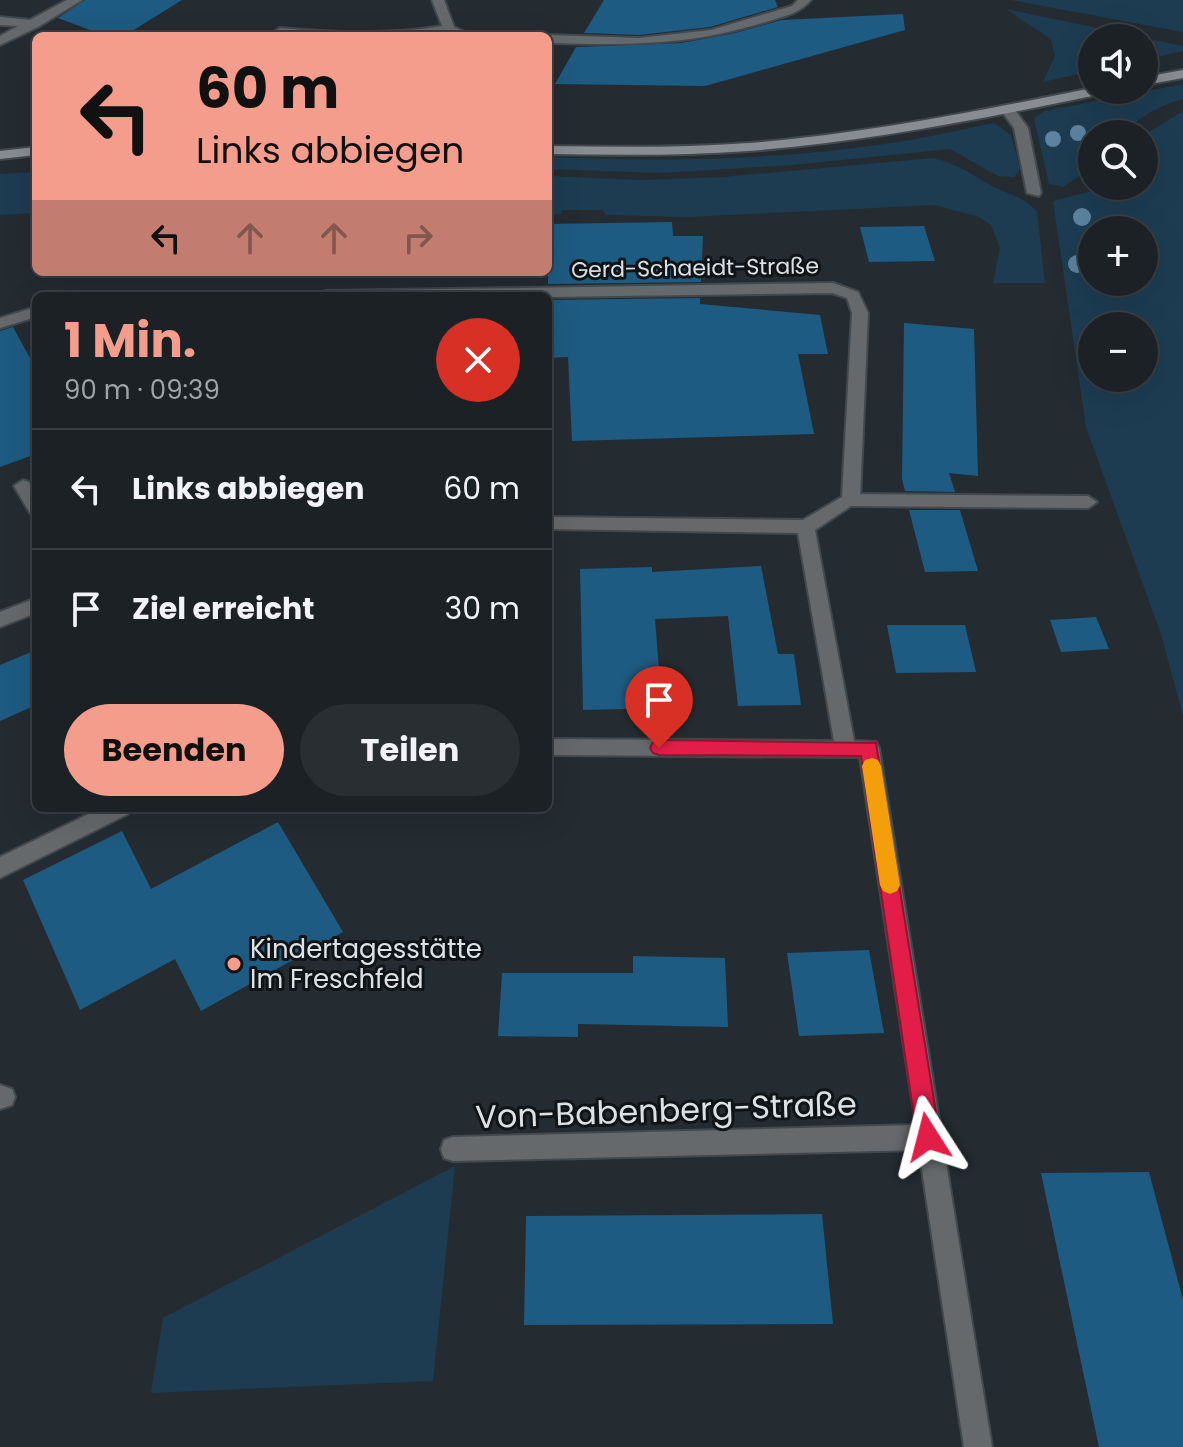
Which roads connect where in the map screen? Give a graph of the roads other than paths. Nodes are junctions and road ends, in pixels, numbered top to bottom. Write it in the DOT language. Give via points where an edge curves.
graph roads {
  1 [pos="76,0"];
  2 [pos="438,0"];
  3 [pos="805,0"];
  4 [pos="0,21"];
  5 [pos="34,24"];
  6 [pos="449,29"];
  7 [pos="430,32"];
  8 [pos="457,32"];
  9 [pos="552,39"];
  10 [pos="0,41"];
  11 [pos="1183,74"];
  12 [pos="1158,78"];
  13 [pos="1078,95"];
  14 [pos="1007,109"];
  15 [pos="32,138"];
  16 [pos="0,141"];
  17 [pos="552,150"];
  18 [pos="32,151"];
  19 [pos="0,155"];
  20 [pos="1034,193"];
  21 [pos="552,292"];
  22 [pos="32,313"];
  23 [pos="0,323"];
  24 [pos="23,486"];
  25 [pos="851,500"];
  26 [pos="32,502"];
  27 [pos="1088,502"];
  28 [pos="552,523"];
  29 [pos="806,527"];
  30 [pos="32,607"];
  31 [pos="0,620"];
  32 [pos="552,747"];
  33 [pos="846,750"];
  34 [pos="113,812"];
  35 [pos="0,868"];
  36 [pos="928,1137"];
  37 [pos="453,1149"];
  38 [pos="978,1447"];
  1 -- 5 [label="street"];
  2 -- 6 [label="street"];
  3 -- 9 [label="street" via="796,9 712,34 639,42"];
  4 -- 5 [label="street"];
  5 -- 10 [label="street"];
  6 -- 7 [label="street"];
  6 -- 8 [label="street"];
  11 -- 12 [label="main road"];
  13 -- 14 [label="main road"];
  14 -- 17 [label="main road" via="778,144"];
  14 -- 20 [label="street" via="1021,128"];
  15 -- 16 [label="main road"];
  18 -- 19 [label="main road"];
  21 -- 25 [label="street, Gerd-Schaeidt-Straße" via="833,288 853,295 860,313"];
  22 -- 23 [label="street"];
  24 -- 26 [label="street"];
  25 -- 27 [label="street"];
  25 -- 29 [label="street"];
  28 -- 29 [label="street"];
  29 -- 33 [label="street"];
  30 -- 31 [label="street"];
  32 -- 33 [label="street"];
  33 -- 36 [label="street" via="869,748"];
  34 -- 35 [label="street"];
  36 -- 37 [label="street, Von-Babenberg-Straße"];
  36 -- 38 [label="street"];
}
